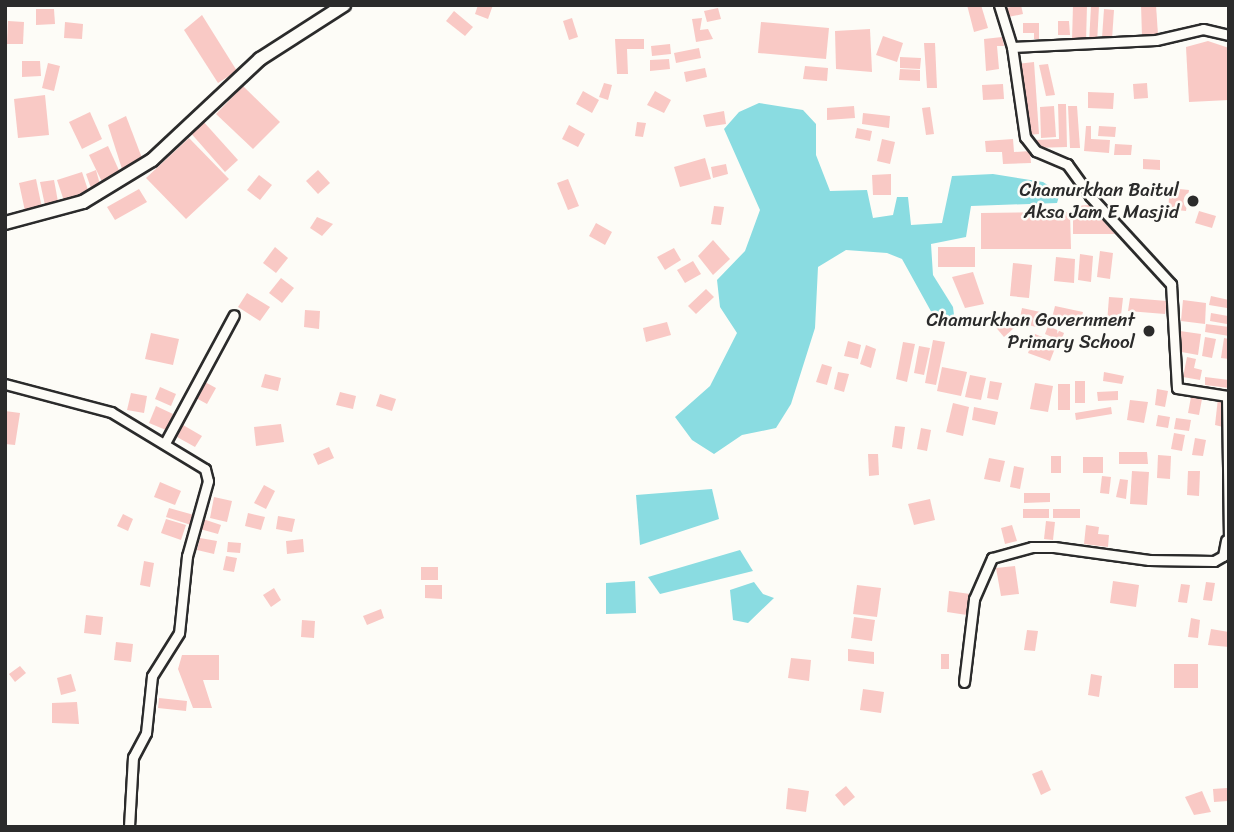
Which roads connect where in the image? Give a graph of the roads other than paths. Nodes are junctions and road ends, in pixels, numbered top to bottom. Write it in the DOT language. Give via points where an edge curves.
graph roads {
  1 [pos="344,5"];
  2 [pos="999,5"];
  3 [pos="1229,35"];
  4 [pos="1012,47"];
  5 [pos="5,223"];
  6 [pos="234,315"];
  7 [pos="5,384"];
  8 [pos="166,443"];
  9 [pos="1227,540"];
  10 [pos="964,681"];
  11 [pos="129,827"];
  1 -- 5 [label="street" via="260,59 152,160 83,202"];
  2 -- 4 [label="street"];
  3 -- 4 [label="street" via="1203,29 1156,40"];
  4 -- 9 [label="street" via="1025,137 1031,146 1067,164 1090,197 1171,284 1177,388 1227,396"];
  6 -- 8 [label="street"];
  7 -- 8 [label="street" via="111,412"];
  8 -- 11 [label="street" via="205,469 208,481 187,556 179,633 152,676 146,733 133,757"];
  9 -- 10 [label="street" via="1223,556 1214,561 1149,560 1054,547 1032,547 992,558 974,599"];
}
